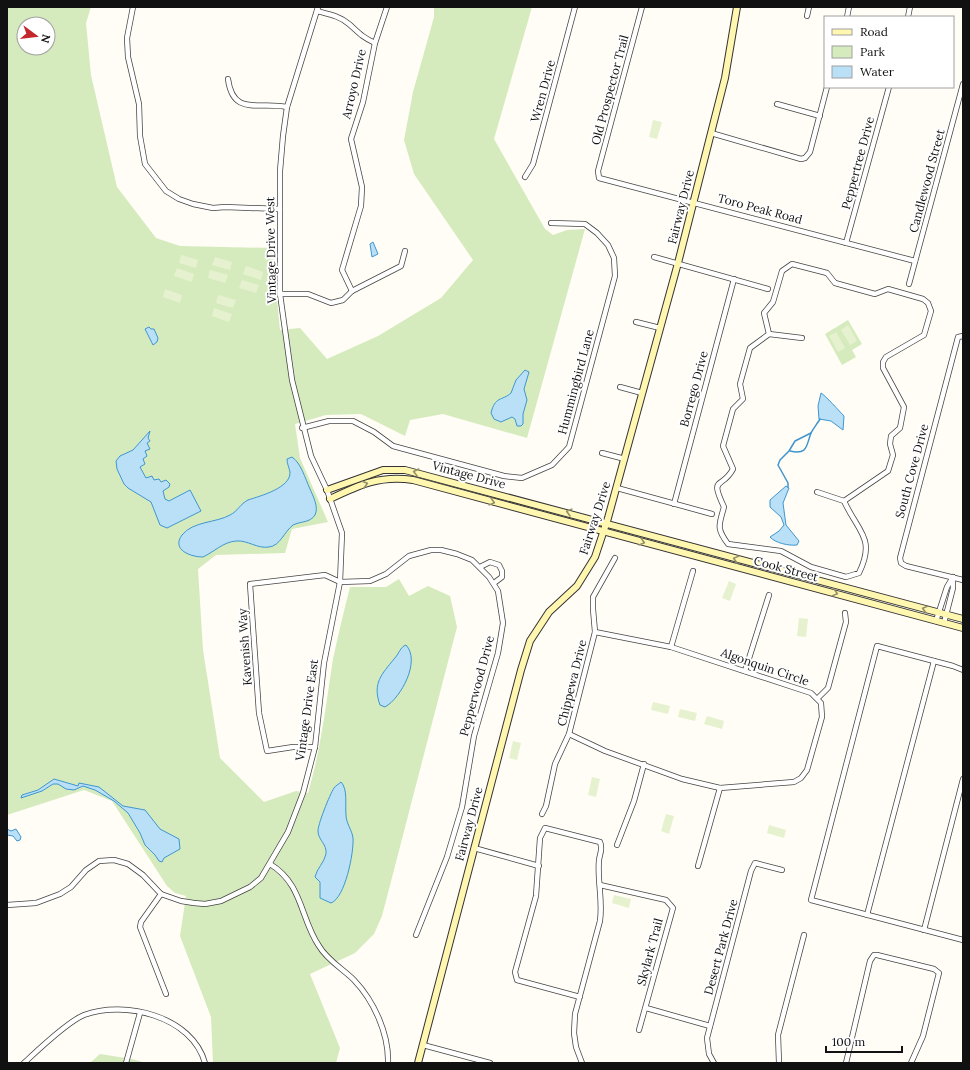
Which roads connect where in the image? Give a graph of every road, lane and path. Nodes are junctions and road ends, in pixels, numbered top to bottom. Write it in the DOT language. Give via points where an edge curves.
graph roads {
  1 [pos="132,7"];
  2 [pos="387,7"];
  3 [pos="575,7"];
  4 [pos="642,7"];
  5 [pos="737,7"];
  6 [pos="809,7"];
  7 [pos="317,9"];
  8 [pos="806,16"];
  9 [pos="375,43"];
  10 [pos="228,79"];
  11 [pos="963,84"];
  12 [pos="828,88"];
  13 [pos="889,88"];
  14 [pos="777,104"];
  15 [pos="288,106"];
  16 [pos="820,116"];
  17 [pos="711,134"];
  18 [pos="524,177"];
  19 [pos="599,178"];
  20 [pos="694,202"];
  21 [pos="280,209"];
  22 [pos="551,223"];
  23 [pos="846,243"];
  24 [pos="405,251"];
  25 [pos="654,257"];
  26 [pos="915,261"];
  27 [pos="678,263"];
  28 [pos="734,279"];
  29 [pos="909,284"];
  30 [pos="768,289"];
  31 [pos="352,291"];
  32 [pos="280,294"];
  33 [pos="636,322"];
  34 [pos="660,328"];
  35 [pos="769,334"];
  36 [pos="963,336"];
  37 [pos="802,338"];
  38 [pos="620,387"];
  39 [pos="642,393"];
  40 [pos="302,428"];
  41 [pos="602,453"];
  42 [pos="625,459"];
  43 [pos="617,488"];
  44 [pos="327,490"];
  45 [pos="817,492"];
  46 [pos="330,499"];
  47 [pos="844,501"];
  48 [pos="674,504"];
  49 [pos="712,514"];
  50 [pos="607,523"];
  51 [pos="604,532"];
  52 [pos="615,558"];
  53 [pos="480,567"];
  54 [pos="693,571"];
  55 [pos="953,578"];
  56 [pos="963,580"];
  57 [pos="340,582"];
  58 [pos="494,583"];
  59 [pos="769,595"];
  60 [pos="939,612"];
  61 [pos="845,613"];
  62 [pos="946,614"];
  63 [pos="963,619"];
  64 [pos="936,621"];
  65 [pos="944,623"];
  66 [pos="963,628"];
  67 [pos="595,632"];
  68 [pos="671,647"];
  69 [pos="934,661"];
  70 [pos="963,670"];
  71 [pos="746,671"];
  72 [pos="818,698"];
  73 [pos="569,734"];
  74 [pos="315,747"];
  75 [pos="644,764"];
  76 [pos="963,779"];
  77 [pos="720,788"];
  78 [pos="542,814"];
  79 [pos="617,845"];
  80 [pos="474,848"];
  81 [pos="270,864"];
  82 [pos="539,866"];
  83 [pos="698,866"];
  84 [pos="782,870"];
  85 [pos="600,885"];
  86 [pos="160,894"];
  87 [pos="7,905"];
  88 [pos="867,915"];
  89 [pos="924,930"];
  90 [pos="804,935"];
  91 [pos="416,936"];
  92 [pos="963,940"];
  93 [pos="166,994"];
  94 [pos="580,996"];
  95 [pos="646,1008"];
  96 [pos="140,1013"];
  97 [pos="710,1026"];
  98 [pos="639,1030"];
  99 [pos="423,1045"];
  100 [pos="24,1063"];
  101 [pos="126,1063"];
  102 [pos="204,1063"];
  103 [pos="388,1063"];
  104 [pos="418,1063"];
  105 [pos="490,1063"];
  106 [pos="582,1063"];
  107 [pos="714,1063"];
  108 [pos="779,1063"];
  109 [pos="846,1063"];
  110 [pos="911,1063"];
  1 -- 21 [label="street" via="127,38 128,57 138,104 145,164 166,190 179,199 193,204 213,208"];
  2 -- 9 [label="street, Arroyo Drive"];
  3 -- 18 [label="street, Wren Drive" via="534,164"];
  4 -- 19 [label="street, Old Prospector Trail" via="598,171"];
  5 -- 17 [label="street, Fairway Drive" via="725,78"];
  6 -- 8 [label="street"];
  7 -- 9 [label="street" via="336,16"];
  7 -- 15 [label="street, Vintage Drive West"];
  9 -- 31 [label="street, Arroyo Drive" via="363,102 351,139 362,187 361,206 342,270"];
  10 -- 15 [label="street" via="234,98 246,106"];
  11 -- 26 [label="street, Candlewood Street"];
  12 -- 16 [label="street"];
  13 -- 23 [label="street, Peppertree Drive"];
  14 -- 16 [label="street"];
  15 -- 21 [label="street, Vintage Drive West" via="282,136"];
  16 -- 17 [label="street" via="810,152 801,159"];
  17 -- 20 [label="street, Fairway Drive"];
  19 -- 20 [label="street, Toro Peak Road"];
  20 -- 23 [label="street, Toro Peak Road"];
  20 -- 27 [label="street, Fairway Drive"];
  21 -- 32 [label="street, Vintage Drive West"];
  22 -- 40 [label="street, Hummingbird Lane" via="585,224 597,233 608,245 614,258 615,276 569,447 552,465 522,478 504,476 393,446 353,421 329,421"];
  23 -- 26 [label="street, Toro Peak Road"];
  24 -- 31 [label="street" via="401,266"];
  25 -- 27 [label="street"];
  26 -- 29 [label="street, Candlewood Street"];
  27 -- 28 [label="street"];
  27 -- 34 [label="street, Fairway Drive"];
  28 -- 30 [label="street"];
  28 -- 48 [label="street, Borrego Drive"];
  31 -- 32 [label="street" via="343,300 330,302 308,294"];
  32 -- 40 [label="street, Vintage Drive West" via="292,380"];
  33 -- 34 [label="street"];
  34 -- 39 [label="street, Fairway Drive"];
  35 -- 37 [label="street"];
  35 -- 47 [label="street" via="750,348 740,384 743,399 733,409 723,446 733,469 718,483 717,492 724,507 720,533 728,544 781,551 811,567 846,577 859,573 866,559 867,547"];
  35 -- 47 [label="street" via="764,313 773,302 782,271 792,264 827,273 835,283 875,294 888,289 923,299 930,306 924,335 886,357 883,362 883,368 904,407 900,428 891,436 893,455 888,471"];
  36 -- 55 [label="street, South Cove Drive" via="958,337 900,558 901,563 906,566"];
  38 -- 39 [label="street"];
  39 -- 42 [label="street, Fairway Drive"];
  40 -- 44 [label="street, Vintage Drive West" via="311,456"];
  41 -- 42 [label="street"];
  42 -- 43 [label="street, Fairway Drive"];
  43 -- 48 [label="street"];
  43 -- 50 [label="street, Fairway Drive"];
  44 -- 46 [label="street, Vintage Drive East"];
  50 -- 44 [label="street, Vintage Drive, one-way" via="405,470 383,470"];
  45 -- 47 [label="street"];
  46 -- 51 [label="street, Vintage Drive, one-way" via="364,483 397,478 413,480"];
  46 -- 57 [label="street, Vintage Drive East" via="342,533"];
  48 -- 49 [label="street"];
  50 -- 51 [label="street, Fairway Drive"];
  60 -- 50 [label="street, Cook Street, one-way"];
  51 -- 64 [label="street, Cook Street, one-way"];
  51 -- 80 [label="street, Fairway Drive" via="596,557 577,586 549,612 530,641"];
  52 -- 67 [label="street, Chippewa Drive" via="594,597"];
  53 -- 57 [label="street, Pepperwood Drive" via="472,560 457,554 431,550 409,556 386,574 370,581"];
  53 -- 58 [label="street, Pepperwood Drive"];
  53 -- 58 [label="street" via="490,562 499,565 502,577"];
  54 -- 68 [label="street"];
  55 -- 56 [label="street"];
  55 -- 60 [label="street" via="947,587"];
  55 -- 62 [label="street"];
  57 -- 74 [label="street, Vintage Drive East" via="324,663"];
  57 -- 74 [label="street, Kavenish Way" via="325,575 250,584 259,713 267,752 293,747"];
  58 -- 91 [label="street, Pepperwood Drive" via="500,600 503,623 498,653 474,736 462,807 447,857"];
  59 -- 71 [label="street"];
  60 -- 62 [label="street, Cook Street"];
  60 -- 64 [label="street"];
  61 -- 72 [label="street" via="846,622 828,688"];
  62 -- 63 [label="street, Cook Street"];
  62 -- 65 [label="street"];
  64 -- 65 [label="street, Cook Street"];
  65 -- 66 [label="street, Cook Street"];
  67 -- 68 [label="street, Algonquin Circle"];
  67 -- 73 [label="street, Chippewa Drive"];
  68 -- 71 [label="street, Algonquin Circle"];
  69 -- 70 [label="street"];
  69 -- 88 [label="street"];
  69 -- 88 [label="street" via="877,646 811,900"];
  71 -- 72 [label="street, Algonquin Circle" via="811,693"];
  72 -- 77 [label="street, Algonquin Circle" via="822,716 807,770 801,778 794,782"];
  73 -- 75 [label="street, Algonquin Circle" via="605,751"];
  73 -- 78 [label="street, Chippewa Drive" via="555,764"];
  74 -- 81 [label="street, Vintage Drive East" via="303,793 288,832"];
  75 -- 77 [label="street, Algonquin Circle" via="682,779"];
  75 -- 79 [label="street" via="634,801"];
  76 -- 89 [label="street"];
  77 -- 83 [label="street"];
  80 -- 82 [label="street"];
  80 -- 99 [label="street, Fairway Drive"];
  81 -- 86 [label="street, Vintage Drive East" via="261,878 221,900 205,904 194,903"];
  81 -- 103 [label="street" via="282,871 298,895 319,947 354,981 378,1016 389,1052"];
  82 -- 85 [label="street" via="540,838 545,828 600,842"];
  82 -- 94 [label="street" via="536,896 515,972 517,980"];
  84 -- 97 [label="street, Desert Park Drive" via="755,863 751,871"];
  85 -- 94 [label="street" via="600,921"];
  85 -- 95 [label="street, Skylark Trail" via="666,900 673,908"];
  86 -- 87 [label="street, Vintage Drive East" via="143,875 128,864 114,860 99,861 60,894 36,903"];
  86 -- 93 [label="street" via="140,927"];
  88 -- 89 [label="street"];
  89 -- 92 [label="street"];
  90 -- 108 [label="street" via="778,1035"];
  94 -- 106 [label="street" via="575,1014 574,1033"];
  95 -- 97 [label="street"];
  95 -- 98 [label="street, Skylark Trail"];
  96 -- 100 [label="street" via="104,1010 82,1016"];
  96 -- 101 [label="street"];
  96 -- 102 [label="street" via="161,1018 182,1029 202,1053"];
  97 -- 107 [label="street, Desert Park Drive" via="707,1038 709,1054"];
  99 -- 104 [label="street, Fairway Drive"];
  99 -- 105 [label="street"];
  109 -- 110 [label="street" via="872,958 877,955 934,969 939,973 923,1036"];
}
